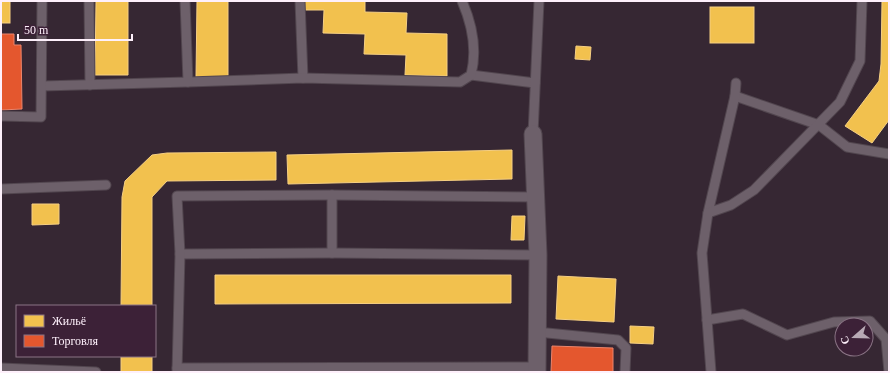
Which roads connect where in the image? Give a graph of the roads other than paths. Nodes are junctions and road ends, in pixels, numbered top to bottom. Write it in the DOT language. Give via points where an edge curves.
graph roads {
  1 [pos="42,1"];
  2 [pos="89,1"];
  3 [pos="185,1"];
  4 [pos="300,1"];
  5 [pos="462,1"];
  6 [pos="539,1"];
  7 [pos="862,1"];
  8 [pos="471,75"];
  9 [pos="303,78"];
  10 [pos="188,82"];
  11 [pos="535,83"];
  12 [pos="736,83"];
  13 [pos="90,85"];
  14 [pos="42,86"];
  15 [pos="736,96"];
  16 [pos="1,116"];
  17 [pos="820,125"];
  18 [pos="533,134"];
  19 [pos="889,154"];
  20 [pos="106,185"];
  21 [pos="1,189"];
  22 [pos="332,195"];
  23 [pos="535,197"];
  24 [pos="708,213"];
  25 [pos="332,253"];
  26 [pos="180,254"];
  27 [pos="538,255"];
  28 [pos="707,320"];
  29 [pos="537,332"];
  30 [pos="1,368"];
  31 [pos="177,370"];
  32 [pos="537,370"];
  33 [pos="96,372"];
  34 [pos="625,372"];
  35 [pos="711,372"];
  36 [pos="889,372"];
  1 -- 14 [label="lane"];
  2 -- 13 [label="lane"];
  3 -- 10 [label="lane"];
  4 -- 9 [label="lane"];
  5 -- 8 [label="lane" via="473,38 474,60"];
  6 -- 11 [label="lane"];
  7 -- 17 [label="lane" via="860,61 840,102"];
  8 -- 9 [label="lane" via="460,82"];
  8 -- 11 [label="lane"];
  9 -- 10 [label="lane"];
  10 -- 13 [label="lane"];
  11 -- 18 [label="lane"];
  12 -- 15 [label="lane"];
  13 -- 14 [label="lane"];
  14 -- 16 [label="lane" via="41,117"];
  15 -- 17 [label="lane"];
  15 -- 24 [label="lane"];
  17 -- 19 [label="lane" via="847,147"];
  17 -- 24 [label="lane" via="754,190 731,205"];
  18 -- 23 [label="street"];
  20 -- 21 [label="lane"];
  22 -- 23 [label="lane"];
  22 -- 25 [label="lane"];
  22 -- 26 [label="lane" via="177,196"];
  23 -- 27 [label="street"];
  24 -- 28 [label="lane" via="702,253"];
  25 -- 26 [label="lane"];
  25 -- 27 [label="lane"];
  26 -- 31 [label="lane"];
  27 -- 29 [label="street"];
  28 -- 35 [label="lane"];
  28 -- 36 [label="lane" via="743,314 787,335 834,322 870,321 886,339"];
  29 -- 32 [label="street"];
  29 -- 34 [label="lane" via="618,340 626,348"];
  30 -- 33 [label="lane"];
  31 -- 32 [label="lane"];
}
